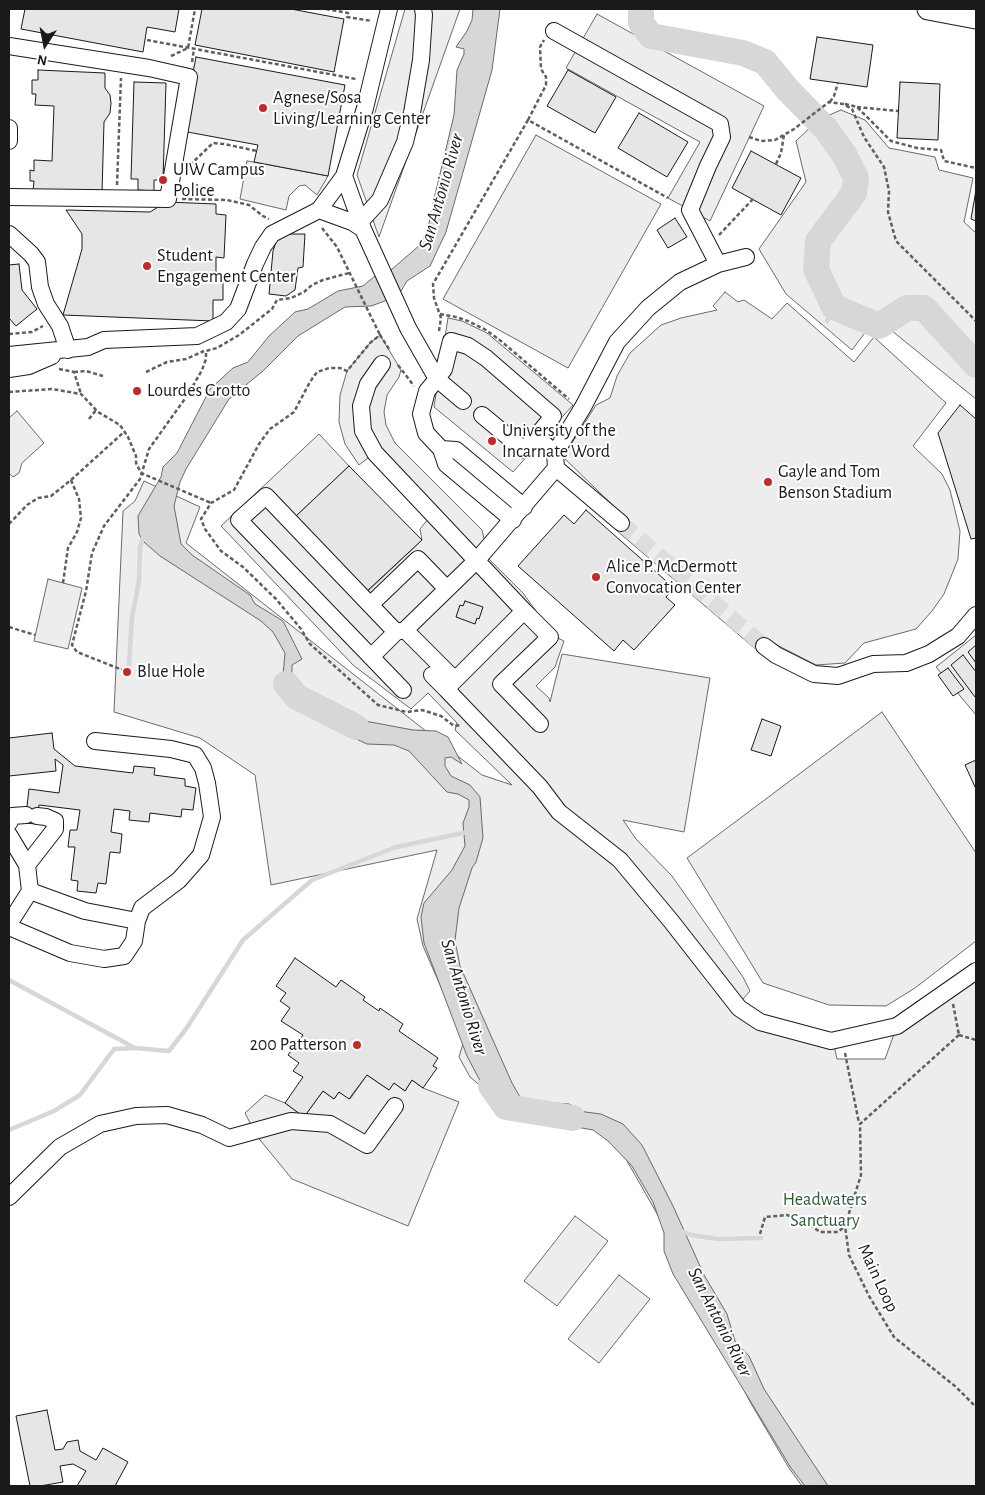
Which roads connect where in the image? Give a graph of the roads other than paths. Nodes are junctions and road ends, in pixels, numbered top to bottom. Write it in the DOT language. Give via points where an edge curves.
graph roads {
  1 [pos="423,9"];
  2 [pos="928,9"];
  3 [pos="387,16"];
  4 [pos="976,18"];
  5 [pos="554,31"];
  6 [pos="9,46"];
  7 [pos="9,128"];
  8 [pos="9,141"];
  9 [pos="344,176"];
  10 [pos="9,197"];
  11 [pos="318,210"];
  12 [pos="362,226"];
  13 [pos="9,234"];
  14 [pos="746,257"];
  15 [pos="718,264"];
  16 [pos="60,352"];
  17 [pos="9,355"];
  18 [pos="382,364"];
  19 [pos="9,369"];
  20 [pos="436,379"];
  21 [pos="463,401"];
  22 [pos="482,415"];
  23 [pos="536,437"];
  24 [pos="441,449"];
  25 [pos="556,460"];
  26 [pos="524,507"];
  27 [pos="513,520"];
  28 [pos="621,524"];
  29 [pos="477,560"];
  30 [pos="447,589"];
  31 [pos="370,605"];
  32 [pos="524,611"];
  33 [pos="976,615"];
  34 [pos="401,631"];
  35 [pos="764,646"];
  36 [pos="371,657"];
  37 [pos="432,675"];
  38 [pos="450,684"];
  39 [pos="403,690"];
  40 [pos="540,724"];
  41 [pos="95,741"];
  42 [pos="9,822"];
  43 [pos="9,835"];
  44 [pos="27,865"];
  45 [pos="30,891"];
  46 [pos="137,921"];
  47 [pos="9,926"];
  48 [pos="976,971"];
  49 [pos="395,1106"];
  50 [pos="9,1197"];
  1 -- 12 [label="street" via="421,60 405,142 380,200"];
  2 -- 4 [label="main road"];
  3 -- 9 [label="street" via="366,108"];
  5 -- 15 [label="street" via="720,124 722,137 690,210"];
  6 -- 10 [label="street" via="189,77 168,199"];
  7 -- 8 [label="street"];
  9 -- 11 [label="street"];
  9 -- 12 [label="street"];
  11 -- 12 [label="street"];
  11 -- 16 [label="street" via="272,234 263,246 238,309 226,322 197,336 104,340 88,347"];
  12 -- 20 [label="street" via="408,328"];
  13 -- 16 [label="street" via="37,262 40,287 56,320"];
  14 -- 15 [label="street"];
  15 -- 25 [label="street" via="680,282 648,308 617,342"];
  16 -- 17 [label="street"];
  16 -- 19 [label="street" via="30,366"];
  18 -- 29 [label="street" via="368,384 361,406 363,431 375,453"];
  20 -- 21 [label="street"];
  20 -- 23 [label="street" via="444,368 452,341 468,346 553,416"];
  20 -- 24 [label="street" via="427,391 421,414 426,433"];
  22 -- 23 [label="street" via="524,450"];
  23 -- 25 [label="street"];
  24 -- 26 [label="street" via="456,450"];
  24 -- 27 [label="street" via="446,464"];
  25 -- 26 [label="street"];
  25 -- 28 [label="street"];
  26 -- 27 [label="street"];
  27 -- 29 [label="street"];
  29 -- 30 [label="street"];
  29 -- 32 [label="street"];
  30 -- 31 [label="street" via="418,560"];
  30 -- 34 [label="street"];
  31 -- 34 [label="street"];
  31 -- 36 [label="street" via="266,496 239,520"];
  32 -- 38 [label="street"];
  32 -- 40 [label="street" via="550,637 501,684"];
  33 -- 35 [label="street" via="958,636 929,654 906,663 873,664 838,676 814,674"];
  34 -- 36 [label="street"];
  34 -- 38 [label="street"];
  36 -- 39 [label="street"];
  37 -- 38 [label="street"];
  38 -- 48 [label="street" via="559,812 620,860 739,1008 760,1022 831,1041 897,1026"];
  41 -- 46 [label="street" via="195,754 207,783 212,817 201,855 179,880 142,908"];
  42 -- 44 [label="street" via="12,816 46,817 54,821 55,829"];
  43 -- 44 [label="street"];
  44 -- 45 [label="street"];
  45 -- 46 [label="street" via="85,911"];
  45 -- 47 [label="street"];
  46 -- 47 [label="street" via="134,940 124,956 104,960 70,953"];
  49 -- 50 [label="street" via="367,1145 330,1124 291,1121 228,1138 202,1125 167,1115 136,1116 100,1124 60,1147"];
}
